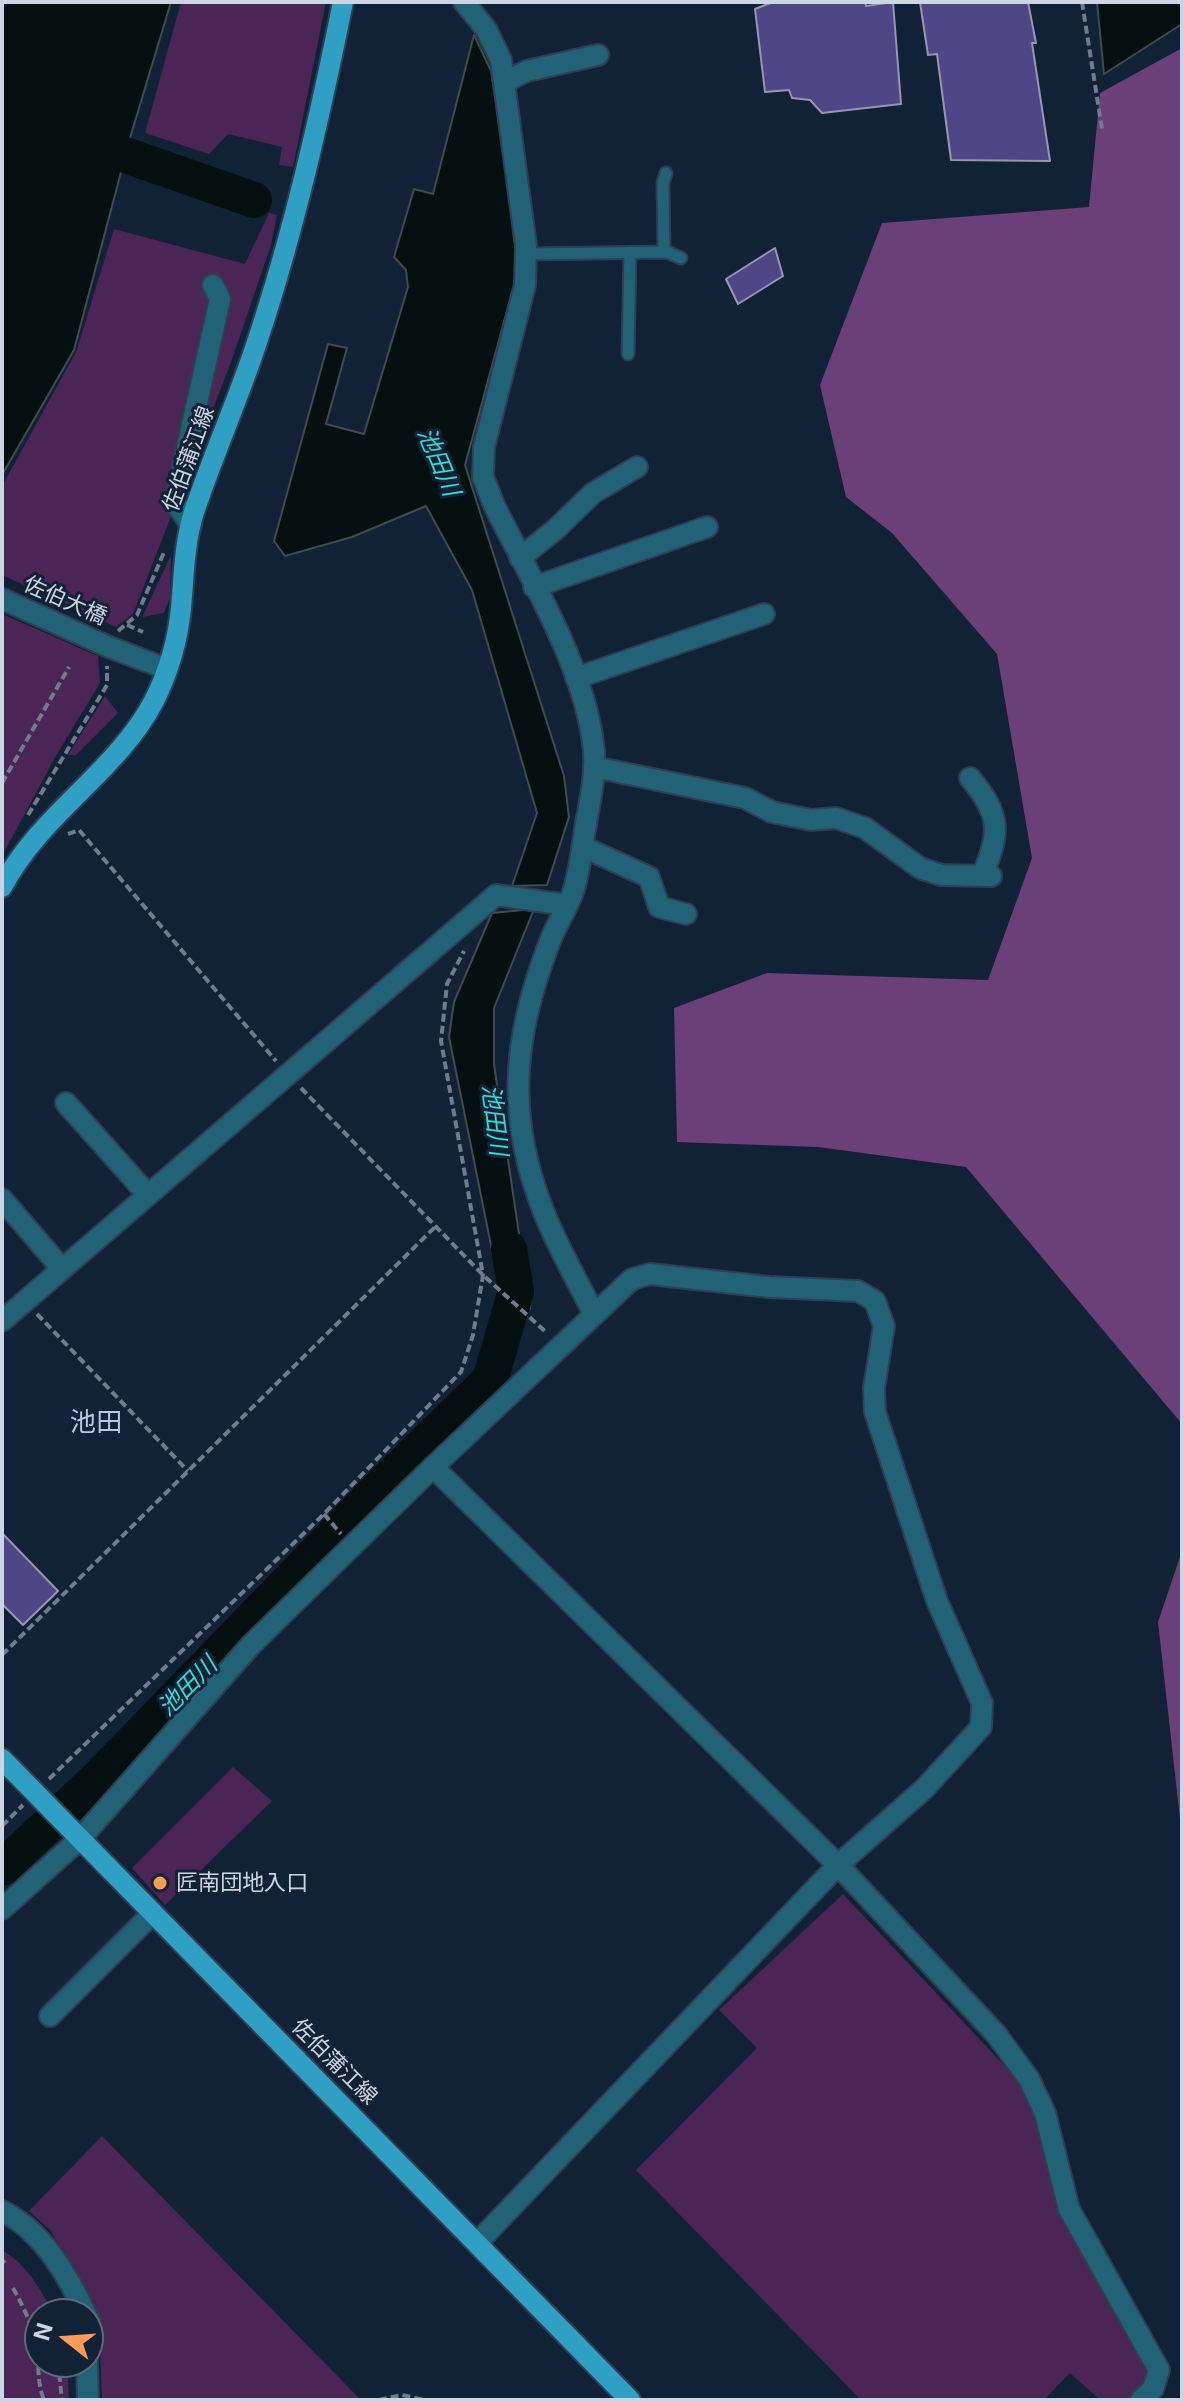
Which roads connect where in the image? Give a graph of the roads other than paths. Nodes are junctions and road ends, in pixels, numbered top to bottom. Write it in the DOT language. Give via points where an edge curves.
graph roads {
  1 [pos="343,2"];
  2 [pos="464,2"];
  3 [pos="598,55"];
  4 [pos="504,82"];
  5 [pos="666,173"];
  6 [pos="664,252"];
  7 [pos="630,253"];
  8 [pos="526,254"];
  9 [pos="681,258"];
  10 [pos="213,285"];
  11 [pos="628,354"];
  12 [pos="637,467"];
  13 [pos="191,525"];
  14 [pos="707,527"];
  15 [pos="520,558"];
  16 [pos="534,587"];
  17 [pos="2,599"];
  18 [pos="764,614"];
  19 [pos="167,669"];
  20 [pos="576,678"];
  21 [pos="594,767"];
  22 [pos="970,778"];
  23 [pos="583,847"];
  24 [pos="2,887"];
  25 [pos="566,905"];
  26 [pos="686,914"];
  27 [pos="66,1103"];
  28 [pos="148,1195"];
  29 [pos="2,1199"];
  30 [pos="62,1269"];
  31 [pos="594,1314"];
  32 [pos="2,1321"];
  33 [pos="433,1467"];
  34 [pos="2,1759"];
  35 [pos="75,1833"];
  36 [pos="838,1865"];
  37 [pos="2,1909"];
  38 [pos="153,1913"];
  39 [pos="50,2016"];
  40 [pos="2,2211"];
  41 [pos="478,2242"];
  42 [pos="79,2298"];
  43 [pos="87,2378"];
  44 [pos="88,2400"];
  45 [pos="630,2400"];
  46 [pos="1141,2400"];
  1 -- 13 [label="main road, 佐伯蒲江線" via="287,243"];
  2 -- 4 [label="street" via="486,29 501,60"];
  3 -- 4 [label="street" via="527,71"];
  4 -- 8 [label="street"];
  5 -- 6 [label="lane"];
  6 -- 7 [label="lane"];
  6 -- 9 [label="lane"];
  7 -- 8 [label="lane"];
  7 -- 11 [label="lane"];
  8 -- 15 [label="street" via="525,285 482,469 485,487"];
  10 -- 13 [label="street" via="220,299 175,502"];
  12 -- 15 [label="street" via="593,493"];
  13 -- 19 [label="main road, 佐伯蒲江線" via="181,610"];
  14 -- 16 [label="street"];
  15 -- 16 [label="street"];
  16 -- 20 [label="street"];
  17 -- 19 [label="street, 佐伯大橋" via="108,655"];
  18 -- 20 [label="street"];
  19 -- 24 [label="main road, 佐伯蒲江線" via="155,699 126,743 44,826"];
  20 -- 21 [label="street" via="591,729"];
  21 -- 22 [label="street" via="745,798 772,812 811,820 836,818 865,828 920,868 941,875 986,876 996,843 994,815"];
  21 -- 23 [label="street"];
  23 -- 25 [label="street"];
  23 -- 26 [label="street" via="649,877 659,907"];
  25 -- 28 [label="street" via="496,895"];
  25 -- 31 [label="street" via="523,1022 516,1089 542,1210"];
  27 -- 28 [label="street"];
  28 -- 30 [label="street"];
  29 -- 30 [label="street"];
  30 -- 32 [label="street"];
  31 -- 33 [label="street"];
  31 -- 36 [label="street" via="632,1279 650,1274 858,1291 875,1301 884,1326 875,1412 937,1601 982,1703 981,1727 924,1789"];
  33 -- 35 [label="street" via="251,1645"];
  33 -- 36 [label="street"];
  34 -- 35 [label="main road, 佐伯蒲江線"];
  35 -- 37 [label="street"];
  35 -- 38 [label="main road, 佐伯蒲江線"];
  36 -- 41 [label="street"];
  36 -- 46 [label="street" via="996,2034 1029,2079 1045,2113 1069,2209 1159,2370 1153,2389"];
  38 -- 39 [label="street"];
  38 -- 41 [label="main road, 佐伯蒲江線"];
  40 -- 42 [label="street" via="41,2242"];
  41 -- 45 [label="main road, 佐伯蒲江線"];
  43 -- 44 [label="street"];
}
